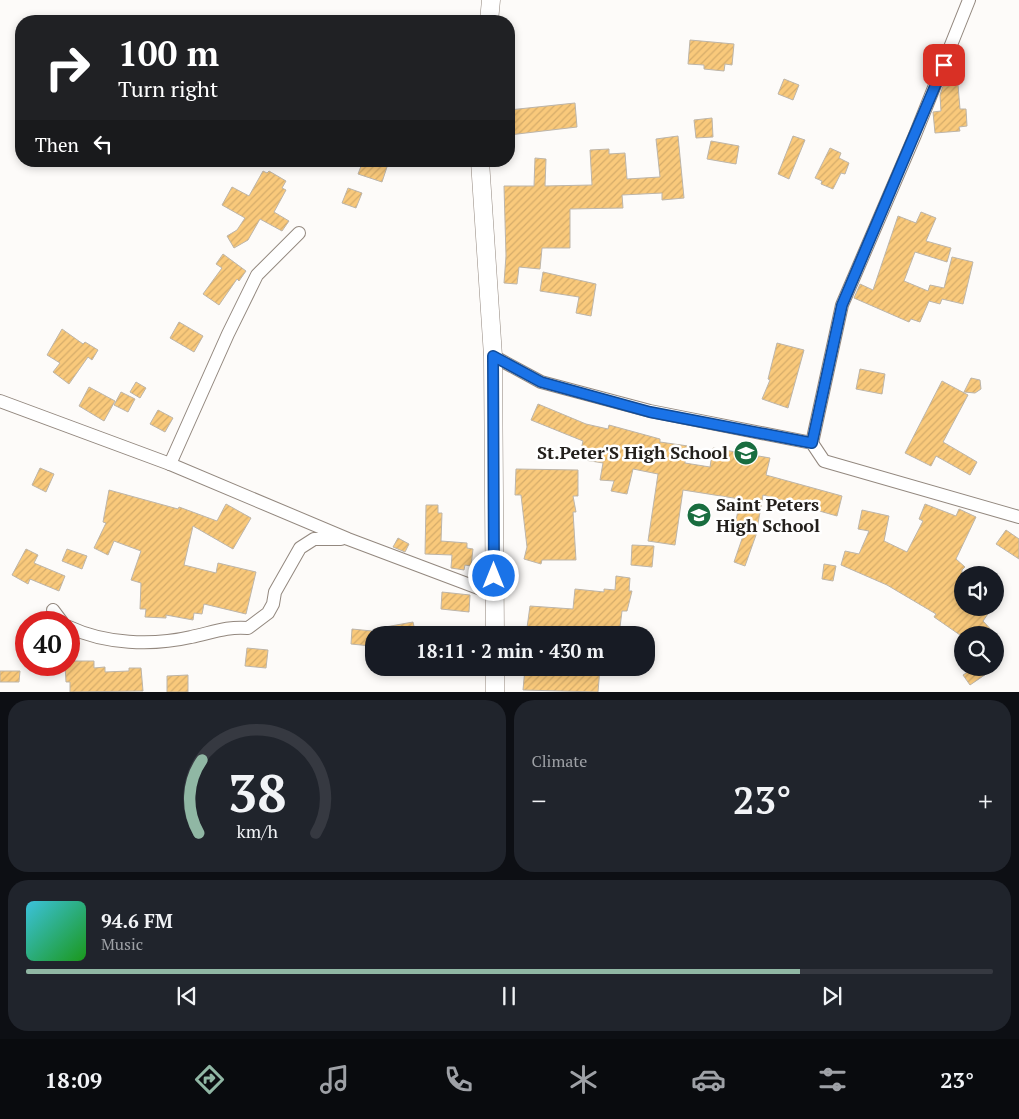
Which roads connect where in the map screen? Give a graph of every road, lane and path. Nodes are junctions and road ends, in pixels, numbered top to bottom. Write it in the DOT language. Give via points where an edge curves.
graph roads {
  1 [pos="491,0"];
  2 [pos="969,0"];
  3 [pos="490,15"];
  4 [pos="480,167"];
  5 [pos="299,233"];
  6 [pos="493,356"];
  7 [pos="0,401"];
  8 [pos="812,443"];
  9 [pos="170,464"];
  10 [pos="1019,516"];
  11 [pos="348,539"];
  12 [pos="494,594"];
  13 [pos="495,626"];
  14 [pos="80,631"];
  15 [pos="495,676"];
  16 [pos="495,692"];
  1 -- 3 [label="street"];
  2 -- 8 [label="street" via="842,305"];
  4 -- 6 [label="street"];
  5 -- 9 [label="street" via="258,275"];
  6 -- 8 [label="street" via="541,382 650,412"];
  6 -- 12 [label="street"];
  7 -- 9 [label="street"];
  8 -- 10 [label="street" via="824,461"];
  9 -- 11 [label="street"];
  11 -- 12 [label="street"];
  11 -- 14 [label="street" via="314,539 305,543 294,556 268,613 248,628 231,626 190,638 142,642 100,637"];
  12 -- 13 [label="street"];
  15 -- 16 [label="street"];
}
